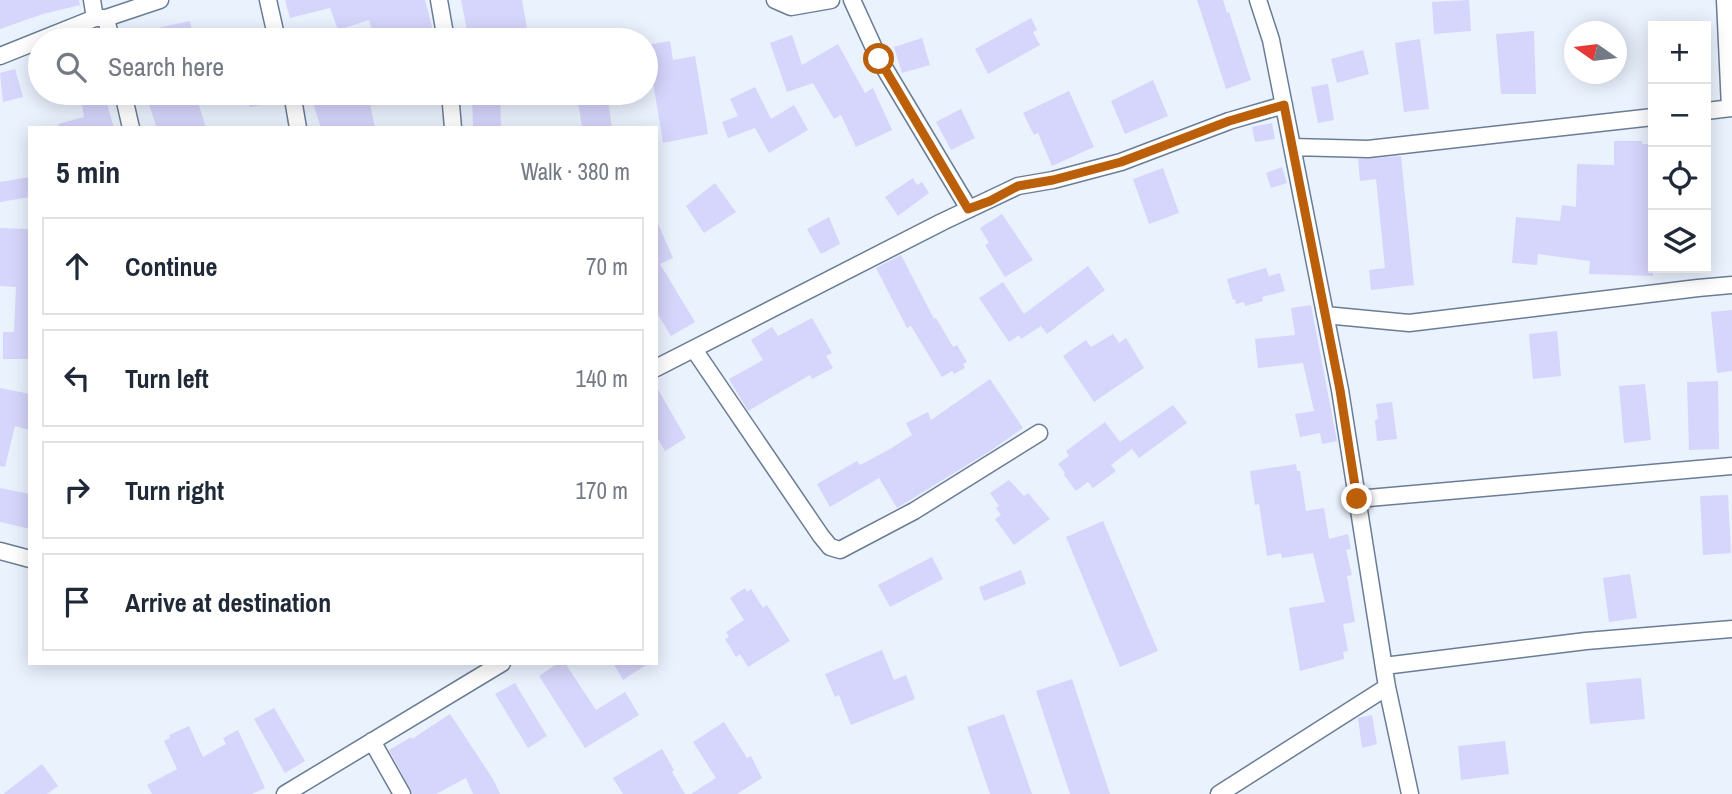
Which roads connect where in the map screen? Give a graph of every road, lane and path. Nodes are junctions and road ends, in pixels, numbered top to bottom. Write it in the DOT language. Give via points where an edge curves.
graph roads {
  1 [pos="92,0"];
  2 [pos="160,0"];
  3 [pos="268,0"];
  4 [pos="439,0"];
  5 [pos="775,0"];
  6 [pos="831,0"];
  7 [pos="852,0"];
  8 [pos="1258,0"];
  9 [pos="1725,0"];
  10 [pos="100,18"];
  11 [pos="73,28"];
  12 [pos="105,28"];
  13 [pos="274,28"];
  14 [pos="444,28"];
  15 [pos="28,45"];
  16 [pos="0,55"];
  17 [pos="126,105"];
  18 [pos="294,105"];
  19 [pos="451,105"];
  20 [pos="1284,105"];
  21 [pos="1731,108"];
  22 [pos="1711,110"];
  23 [pos="1648,118"];
  24 [pos="131,126"];
  25 [pos="298,126"];
  26 [pos="453,126"];
  27 [pos="1292,147"];
  28 [pos="968,209"];
  29 [pos="1732,285"];
  30 [pos="1325,315"];
  31 [pos="695,351"];
  32 [pos="658,367"];
  33 [pos="1039,433"];
  34 [pos="1732,466"];
  35 [pos="1357,499"];
  36 [pos="0,551"];
  37 [pos="28,558"];
  38 [pos="1732,629"];
  39 [pos="499,665"];
  40 [pos="1384,666"];
  41 [pos="1387,687"];
  42 [pos="372,741"];
  43 [pos="285,794"];
  44 [pos="401,794"];
  45 [pos="1219,794"];
  46 [pos="1410,794"];
  1 -- 10 [label="street"];
  2 -- 10 [label="street"];
  3 -- 13 [label="street"];
  4 -- 14 [label="street"];
  5 -- 6 [label="street" via="791,7"];
  7 -- 28 [label="street" via="879,59"];
  8 -- 20 [label="street"];
  9 -- 21 [label="street"];
  10 -- 11 [label="street"];
  10 -- 12 [label="street"];
  15 -- 16 [label="street"];
  17 -- 24 [label="street"];
  18 -- 25 [label="street"];
  19 -- 26 [label="street"];
  20 -- 27 [label="street"];
  20 -- 28 [label="street" via="1121,162 1018,186"];
  21 -- 22 [label="street"];
  23 -- 27 [label="street" via="1368,149"];
  27 -- 30 [label="street"];
  28 -- 31 [label="street"];
  29 -- 30 [label="street" via="1409,323"];
  30 -- 35 [label="street"];
  31 -- 32 [label="street"];
  31 -- 33 [label="street" via="821,536 830,547 840,550 914,511"];
  34 -- 35 [label="street"];
  35 -- 40 [label="street"];
  36 -- 37 [label="street"];
  38 -- 40 [label="street"];
  39 -- 42 [label="street"];
  40 -- 41 [label="street"];
  41 -- 45 [label="street"];
  41 -- 46 [label="street"];
  42 -- 43 [label="street"];
  42 -- 44 [label="street"];
}
